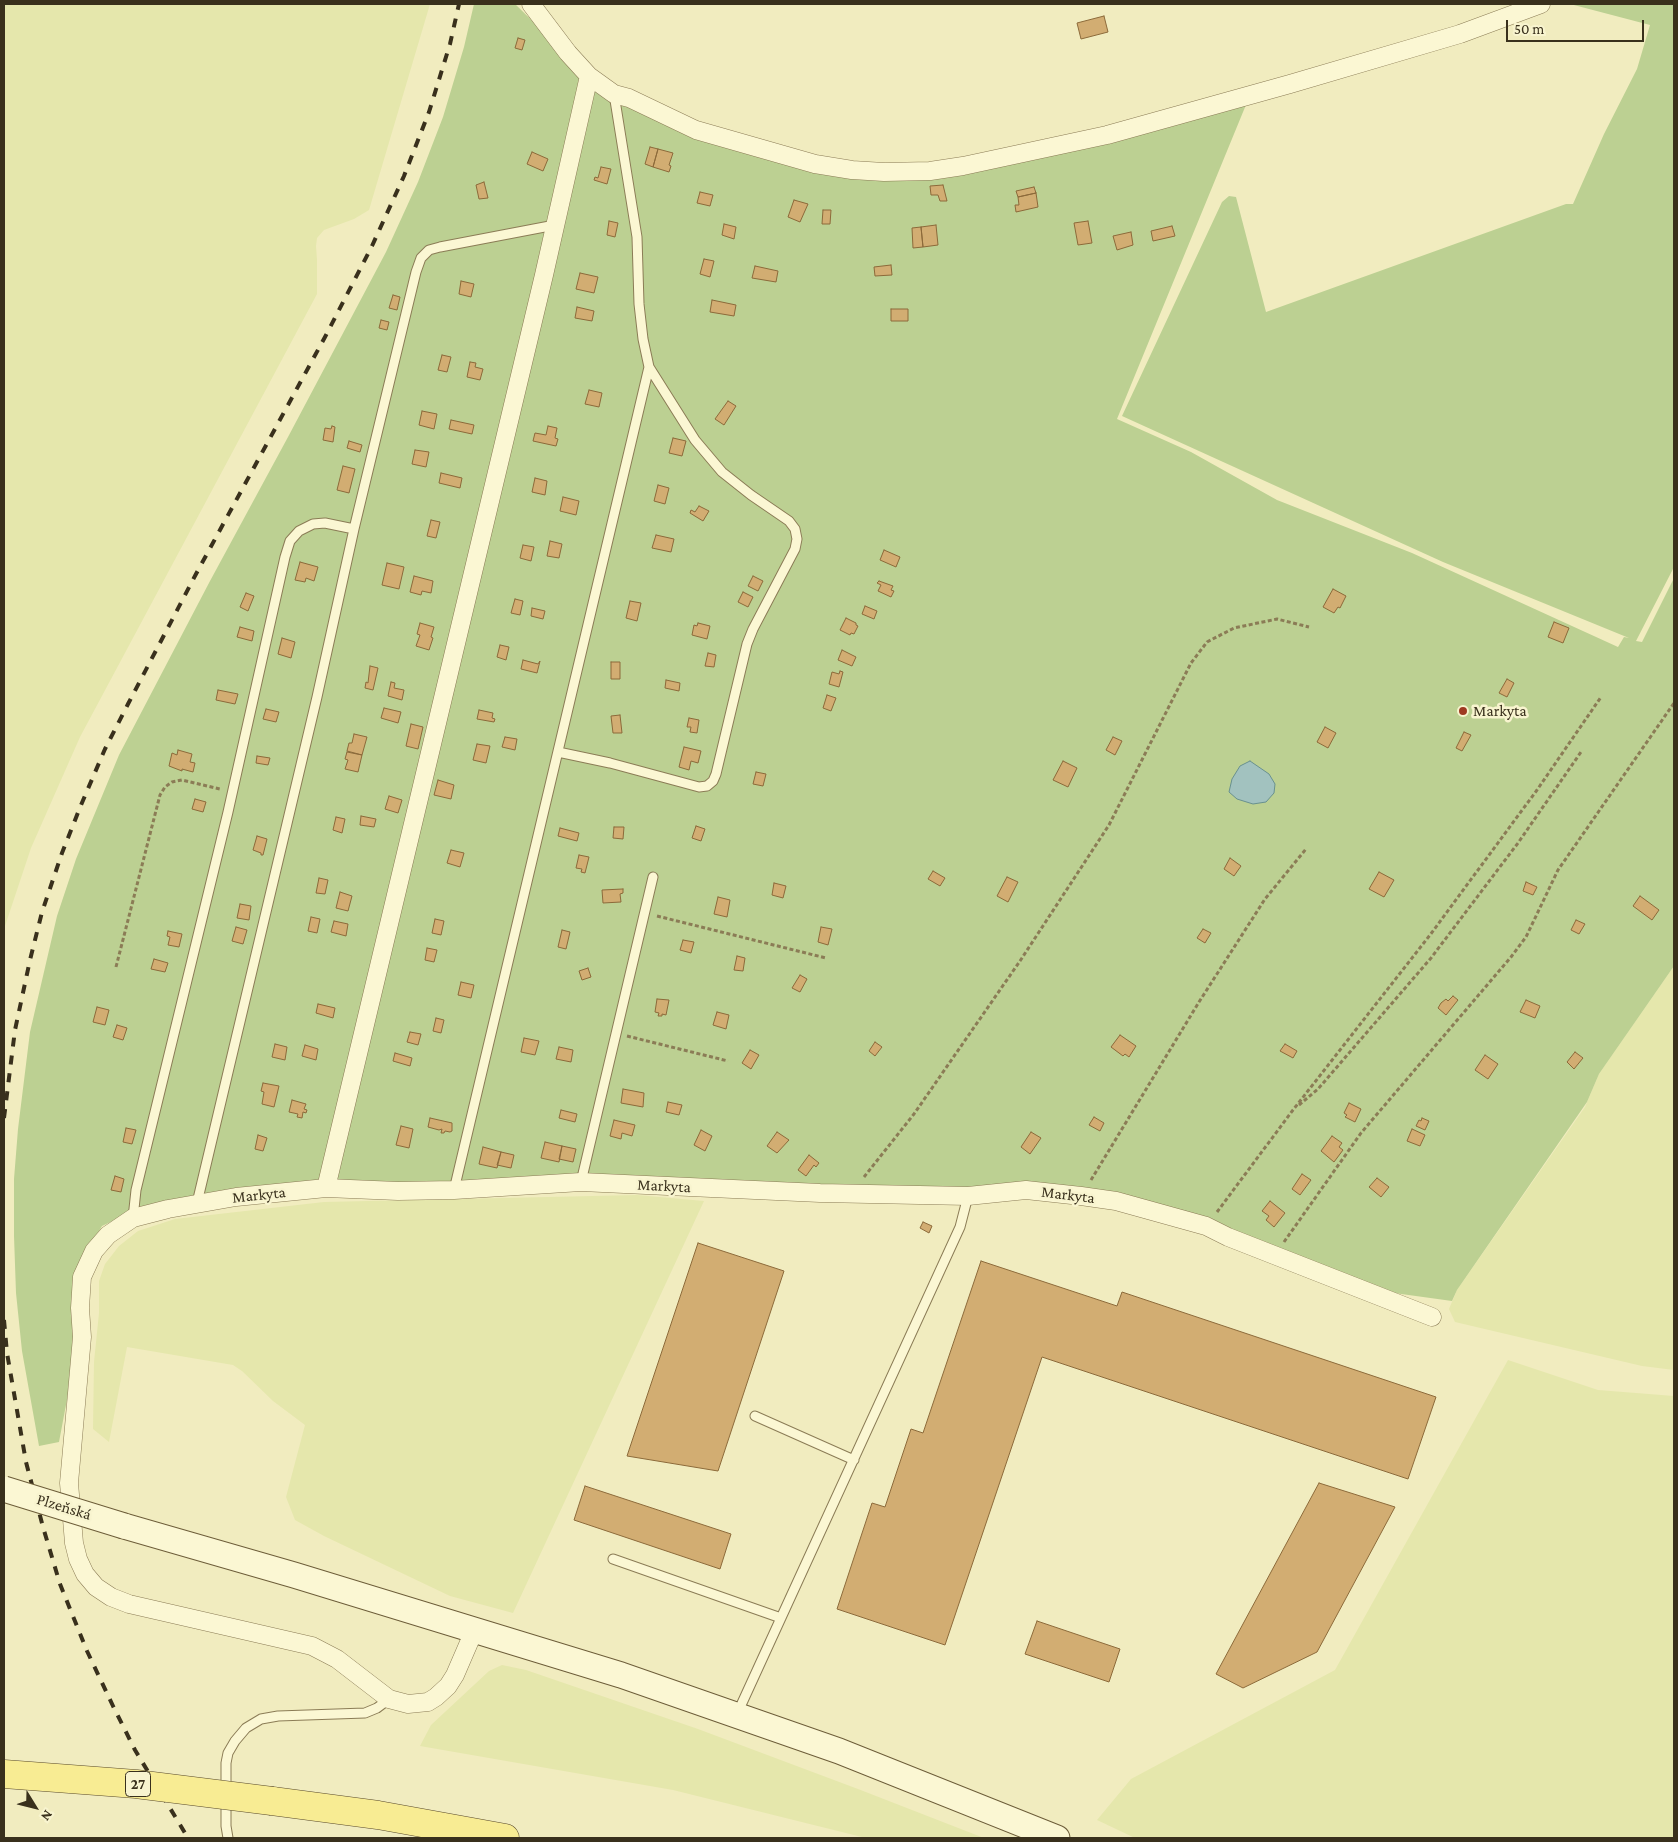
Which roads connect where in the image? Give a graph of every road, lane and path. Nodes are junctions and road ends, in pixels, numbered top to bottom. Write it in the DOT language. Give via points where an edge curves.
graph roads {
  1 [pos="531,4"];
  2 [pos="1541,4"];
  3 [pos="589,76"];
  4 [pos="614,94"];
  5 [pos="555,225"];
  6 [pos="649,367"];
  7 [pos="354,529"];
  8 [pos="1309,627"];
  9 [pos="1602,697"];
  10 [pos="1674,703"];
  11 [pos="558,752"];
  12 [pos="1581,752"];
  13 [pos="232,792"];
  14 [pos="1306,849"];
  15 [pos="653,877"];
  16 [pos="645,913"];
  17 [pos="826,958"];
  18 [pos="116,967"];
  19 [pos="616,1034"];
  20 [pos="728,1061"];
  21 [pos="1293,1110"];
  22 [pos="581,1182"];
  23 [pos="326,1188"];
  24 [pos="454,1190"];
  25 [pos="851,1194"];
  26 [pos="968,1196"];
  27 [pos="1081,1196"];
  28 [pos="197,1203"];
  29 [pos="133,1218"];
  30 [pos="1206,1226"];
  31 [pos="1274,1255"];
  32 [pos="1432,1317"];
  33 [pos="755,1416"];
  34 [pos="854,1460"];
  35 [pos="4,1489"];
  36 [pos="613,1559"];
  37 [pos="781,1618"];
  38 [pos="474,1631"];
  39 [pos="389,1699"];
  40 [pos="737,1714"];
  41 [pos="4,1774"];
  42 [pos="228,1838"];
  43 [pos="506,1838"];
  44 [pos="1057,1838"];
  1 -- 3 [label="street"];
  2 -- 4 [label="street" via="1450,37 1282,87 1116,132 930,171 884,172 815,164 696,130"];
  3 -- 4 [label="street"];
  3 -- 5 [label="street"];
  4 -- 6 [label="lane" via="637,237 640,312"];
  5 -- 7 [label="lane" via="440,247 429,250 421,258"];
  5 -- 23 [label="street"];
  6 -- 11 [label="lane"];
  6 -- 11 [label="lane" via="695,440 722,472 789,521 795,528 796,544 747,644 713,781 699,787"];
  7 -- 13 [label="lane" via="313,524 299,531 290,541"];
  7 -- 28 [label="lane"];
  8 -- 25 [label="path" via="1277,619 1234,628 1207,642 1191,663 1109,825 1015,969 914,1114"];
  9 -- 21 [label="path" via="1430,935"];
  10 -- 31 [label="path" via="1558,870 1526,938 1361,1133"];
  11 -- 24 [label="lane"];
  12 -- 21 [label="path" via="1491,880 1431,958 1318,1090"];
  13 -- 18 [label="path" via="182,780 165,787 160,795"];
  13 -- 29 [label="lane" via="136,1190"];
  14 -- 27 [label="path" via="1260,907"];
  15 -- 16 [label="lane"];
  16 -- 17 [label="path"];
  16 -- 19 [label="lane"];
  19 -- 20 [label="path"];
  19 -- 22 [label="lane"];
  21 -- 30 [label="path"];
  22 -- 24 [label="street, Markyta"];
  22 -- 25 [label="street, Markyta"];
  23 -- 24 [label="street, Markyta"];
  23 -- 28 [label="street, Markyta"];
  25 -- 26 [label="street, Markyta"];
  26 -- 27 [label="street, Markyta" via="1026,1190"];
  26 -- 34 [label="lane" via="960,1227"];
  27 -- 30 [label="street, Markyta"];
  28 -- 29 [label="street, Markyta"];
  29 -- 39 [label="street, Markyta" via="108,1235 94,1251 82,1277 82,1336 70,1482 74,1543 85,1574 96,1587 129,1604 312,1646 337,1659"];
  30 -- 31 [label="street, Markyta"];
  31 -- 32 [label="street, Markyta"];
  33 -- 34 [label="lane"];
  34 -- 37 [label="lane"];
  35 -- 38 [label="main road, Plzeňská, bridge"];
  36 -- 37 [label="lane"];
  37 -- 40 [label="lane"];
  38 -- 39 [label="street" via="455,1675 444,1691 428,1702 418,1704"];
  38 -- 40 [label="main road, Plzeňská"];
  39 -- 42 [label="lane" via="365,1713 278,1716 262,1719 246,1728 228,1753 226,1763"];
  40 -- 44 [label="main road, Plzeňská" via="848,1754"];
  41 -- 43 [label="main road, 27, bridge" via="153,1786 272,1801 378,1815"];
}
